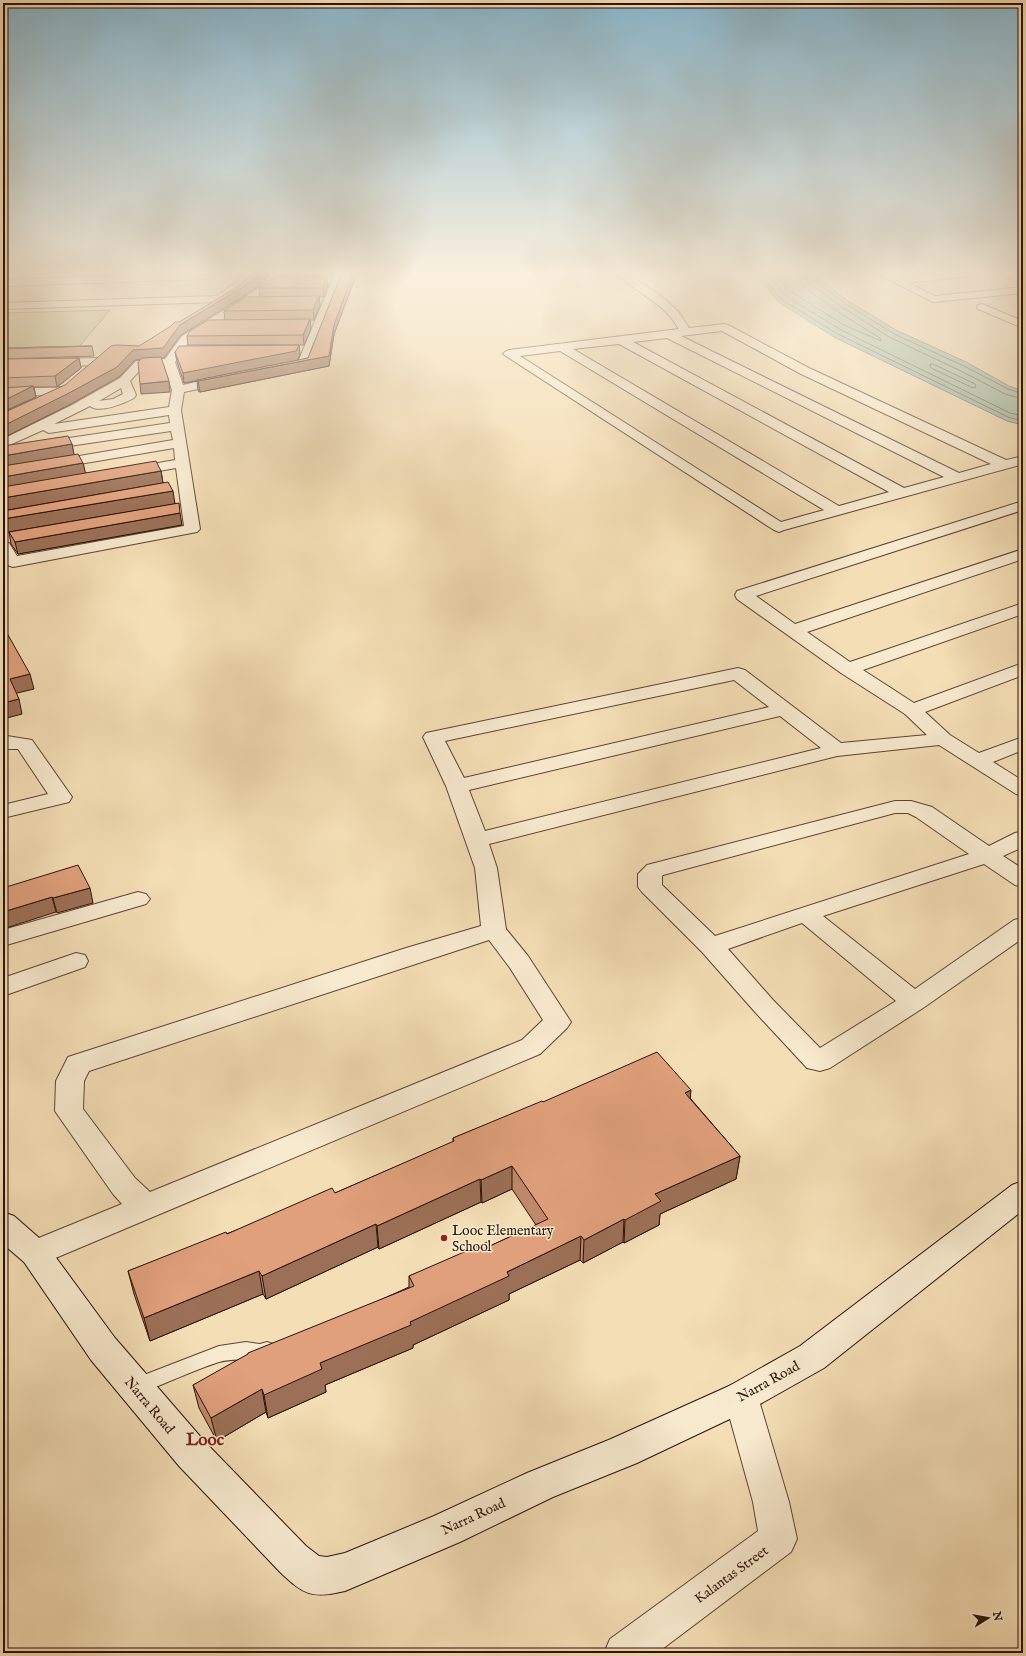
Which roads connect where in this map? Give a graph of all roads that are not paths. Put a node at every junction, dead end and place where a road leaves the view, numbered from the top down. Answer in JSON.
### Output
{"nodes":[{"id":1,"x":177,"y":350,"type":"edge"},
{"id":2,"x":309,"y":350,"type":"edge"},
{"id":3,"x":537,"y":350,"type":"edge"},
{"id":4,"x":567,"y":350,"type":"edge"},
{"id":5,"x":640,"y":350,"type":"edge"},
{"id":6,"x":702,"y":350,"type":"edge"},
{"id":7,"x":767,"y":350,"type":"edge"},
{"id":8,"x":192,"y":351,"type":"edge"},
{"id":9,"x":173,"y":356,"type":"junction"},
{"id":10,"x":3,"y":364,"type":"edge"},
{"id":11,"x":221,"y":366,"type":"edge"},
{"id":12,"x":263,"y":372,"type":"edge"},
{"id":13,"x":240,"y":376,"type":"edge"},
{"id":14,"x":219,"y":381,"type":"junction"},
{"id":15,"x":178,"y":390,"type":"junction"},
{"id":16,"x":62,"y":391,"type":"junction"},
{"id":17,"x":3,"y":393,"type":"edge"},
{"id":18,"x":36,"y":404,"type":"edge"},
{"id":19,"x":175,"y":410,"type":"junction"},
{"id":20,"x":177,"y":426,"type":"junction"},
{"id":21,"x":28,"y":432,"type":"junction"},
{"id":22,"x":179,"y":443,"type":"junction"},
{"id":23,"x":3,"y":444,"type":"edge"},
{"id":24,"x":3,"y":452,"type":"edge"},
{"id":25,"x":1023,"y":460,"type":"edge"},
{"id":26,"x":182,"y":463,"type":"junction"},
{"id":27,"x":1004,"y":465,"type":"junction"},
{"id":28,"x":3,"y":472,"type":"edge"},
{"id":29,"x":120,"y":474,"type":"edge"},
{"id":30,"x":958,"y":478,"type":"junction"},
{"id":31,"x":186,"y":485,"type":"junction"},
{"id":32,"x":170,"y":488,"type":"edge"},
{"id":33,"x":902,"y":493,"type":"junction"},
{"id":34,"x":1023,"y":505,"type":"edge"},
{"id":35,"x":837,"y":511,"type":"junction"},
{"id":36,"x":6,"y":541,"type":"edge"},
{"id":37,"x":1023,"y":554,"type":"edge"},
{"id":38,"x":1023,"y":608,"type":"edge"},
{"id":39,"x":794,"y":630,"type":"junction"},
{"id":40,"x":848,"y":669,"type":"junction"},
{"id":41,"x":1023,"y":669,"type":"edge"},
{"id":42,"x":785,"y":709,"type":"junction"},
{"id":43,"x":912,"y":710,"type":"junction"},
{"id":44,"x":943,"y":739,"type":"junction"},
{"id":45,"x":3,"y":743,"type":"edge"},
{"id":46,"x":1023,"y":743,"type":"edge"},
{"id":47,"x":837,"y":750,"type":"junction"},
{"id":48,"x":978,"y":760,"type":"junction"},
{"id":49,"x":457,"y":786,"type":"junction"},
{"id":50,"x":1023,"y":790,"type":"edge"},
{"id":51,"x":3,"y":812,"type":"edge"},
{"id":52,"x":1023,"y":838,"type":"edge"},
{"id":53,"x":477,"y":840,"type":"junction"},
{"id":54,"x":988,"y":855,"type":"junction"},
{"id":55,"x":1023,"y":880,"type":"edge"},
{"id":56,"x":138,"y":899,"type":"dead end"},
{"id":57,"x":805,"y":914,"type":"junction"},
{"id":58,"x":1023,"y":926,"type":"edge"},
{"id":59,"x":494,"y":930,"type":"junction"},
{"id":60,"x":3,"y":938,"type":"edge"},
{"id":61,"x":711,"y":946,"type":"junction"},
{"id":62,"x":76,"y":961,"type":"dead end"},
{"id":63,"x":3,"y":987,"type":"edge"},
{"id":64,"x":914,"y":1002,"type":"junction"},
{"id":65,"x":1023,"y":1193,"type":"edge"},
{"id":66,"x":145,"y":1208,"type":"junction"},
{"id":67,"x":3,"y":1225,"type":"edge"},
{"id":68,"x":35,"y":1253,"type":"junction"},
{"id":69,"x":282,"y":1345,"type":"edge"},
{"id":70,"x":135,"y":1387,"type":"junction"},
{"id":71,"x":741,"y":1396,"type":"junction"},
{"id":72,"x":624,"y":1653,"type":"edge"}],
"edges":[{"from":1,"to":9,"type":"street"},
{"from":2,"to":12,"type":"street"},
{"from":3,"to":35,"type":"street"},
{"from":4,"to":35,"type":"street"},
{"from":5,"to":33,"type":"street"},
{"from":6,"to":30,"type":"street"},
{"from":7,"to":27,"type":"street"},
{"from":8,"to":9,"type":"street"},
{"from":9,"to":15,"type":"street"},
{"from":9,"to":21,"type":"street"},
{"from":10,"to":16,"type":"street"},
{"from":11,"to":14,"type":"street"},
{"from":13,"to":14,"type":"street"},
{"from":14,"to":15,"type":"street"},
{"from":15,"to":19,"type":"street"},
{"from":16,"to":17,"type":"street"},
{"from":16,"to":18,"type":"street"},
{"from":19,"to":20,"type":"street"},
{"from":19,"to":21,"type":"street"},
{"from":20,"to":22,"type":"street"},
{"from":20,"to":24,"type":"street"},
{"from":21,"to":23,"type":"street"},
{"from":22,"to":26,"type":"street"},
{"from":22,"to":28,"type":"street"},
{"from":25,"to":27,"type":"street"},
{"from":26,"to":29,"type":"street"},
{"from":26,"to":31,"type":"street"},
{"from":27,"to":30,"type":"street"},
{"from":30,"to":33,"type":"street"},
{"from":31,"to":32,"type":"street"},
{"from":31,"to":36,"type":"street"},
{"from":33,"to":35,"type":"street"},
{"from":34,"to":39,"type":"street"},
{"from":37,"to":39,"type":"street"},
{"from":38,"to":40,"type":"street"},
{"from":39,"to":40,"type":"street"},
{"from":40,"to":43,"type":"street"},
{"from":41,"to":43,"type":"street"},
{"from":42,"to":47,"type":"street"},
{"from":42,"to":49,"type":"street"},
{"from":42,"to":49,"type":"street"},
{"from":43,"to":44,"type":"street"},
{"from":44,"to":47,"type":"street"},
{"from":44,"to":48,"type":"street"},
{"from":45,"to":51,"type":"street"},
{"from":46,"to":48,"type":"street"},
{"from":47,"to":53,"type":"street"},
{"from":48,"to":50,"type":"street"},
{"from":49,"to":53,"type":"street"},
{"from":52,"to":54,"type":"street"},
{"from":53,"to":59,"type":"street"},
{"from":54,"to":55,"type":"street"},
{"from":54,"to":57,"type":"street"},
{"from":54,"to":61,"type":"street"},
{"from":56,"to":60,"type":"street"},
{"from":57,"to":61,"type":"street"},
{"from":57,"to":64,"type":"street"},
{"from":58,"to":64,"type":"street"},
{"from":59,"to":66,"type":"street"},
{"from":59,"to":66,"type":"street"},
{"from":61,"to":64,"type":"street"},
{"from":62,"to":63,"type":"street"},
{"from":65,"to":71,"type":"street","name":"Narra Road"},
{"from":66,"to":68,"type":"street"},
{"from":67,"to":68,"type":"street","name":"Narra Road"},
{"from":68,"to":70,"type":"street","name":"Narra Road"},
{"from":69,"to":70,"type":"lane"},
{"from":70,"to":71,"type":"street","name":"Narra Road"},
{"from":71,"to":72,"type":"street","name":"Kalantas Street"}]}
